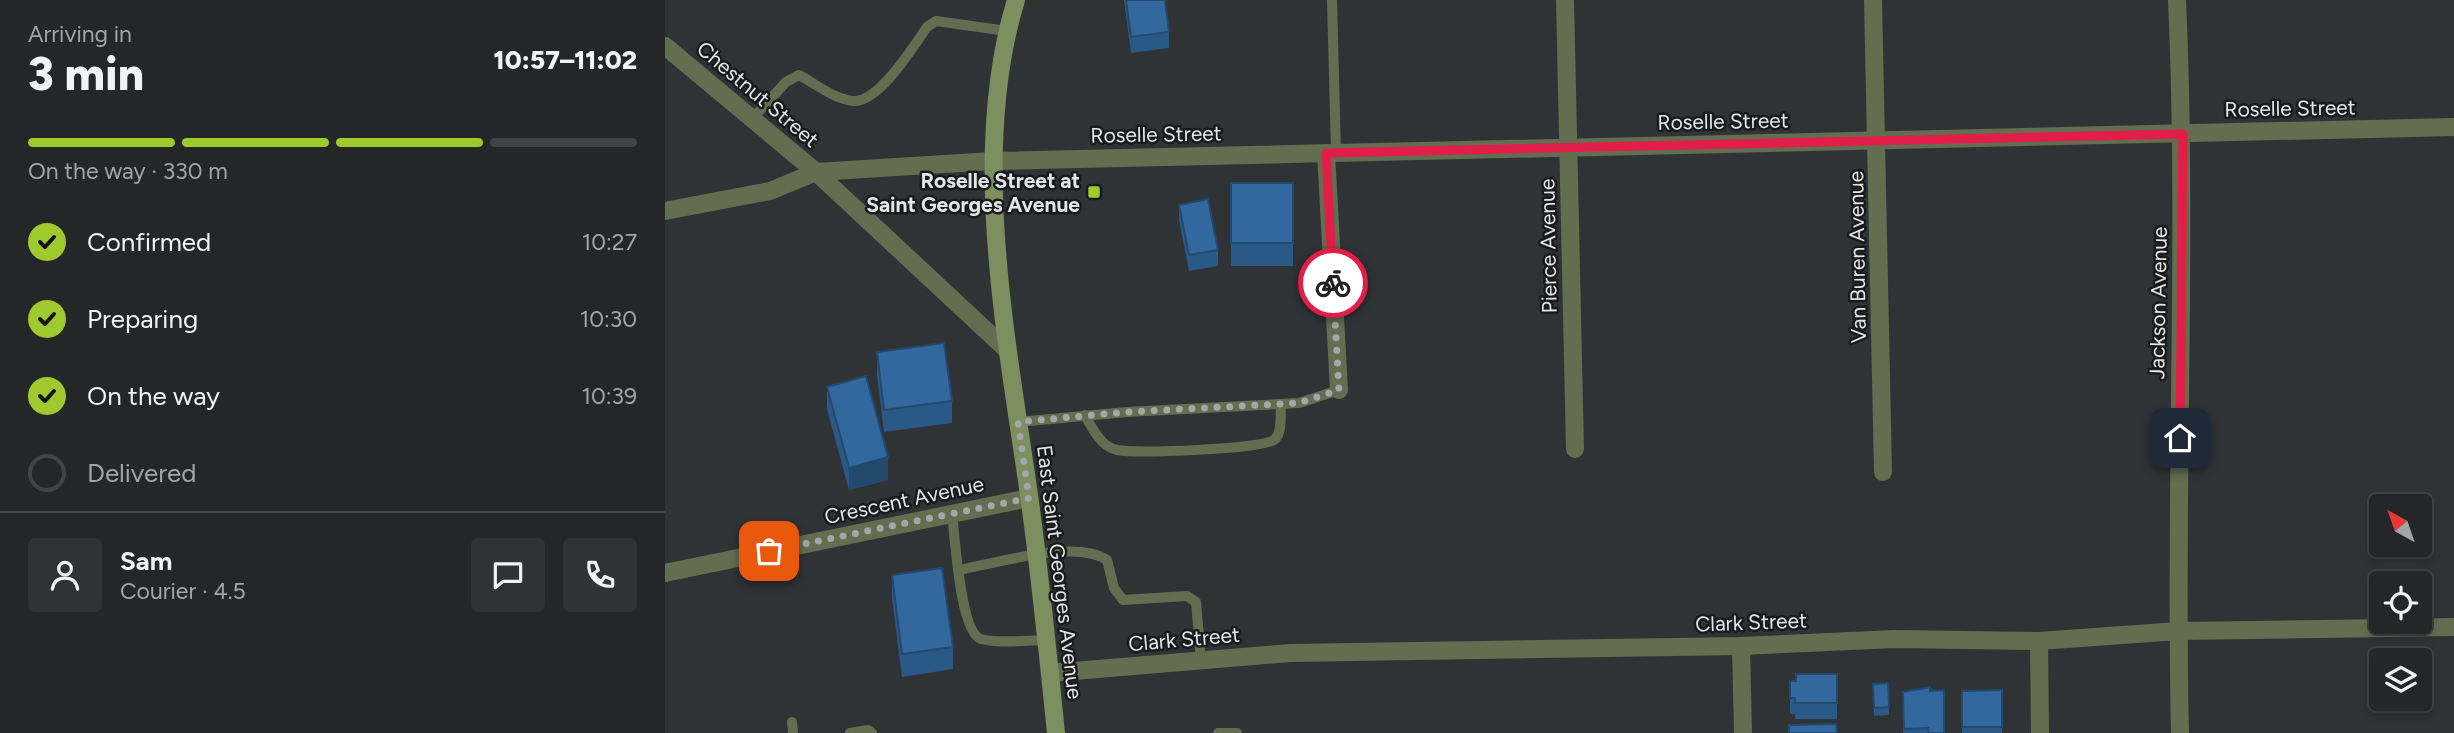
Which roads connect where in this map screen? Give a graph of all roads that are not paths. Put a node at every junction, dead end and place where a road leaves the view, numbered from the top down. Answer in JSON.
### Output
{"nodes":[{"id":1,"x":1016,"y":0,"type":"edge"},
{"id":2,"x":1332,"y":0,"type":"edge"},
{"id":3,"x":1565,"y":0,"type":"edge"},
{"id":4,"x":1873,"y":0,"type":"edge"},
{"id":5,"x":2177,"y":0,"type":"edge"},
{"id":6,"x":1007,"y":31,"type":"junction"},
{"id":7,"x":665,"y":46,"type":"edge"},
{"id":8,"x":752,"y":119,"type":"junction"},
{"id":9,"x":2454,"y":127,"type":"edge"},
{"id":10,"x":2183,"y":134,"type":"junction"},
{"id":11,"x":1878,"y":140,"type":"junction"},
{"id":12,"x":1570,"y":148,"type":"junction"},
{"id":13,"x":1331,"y":153,"type":"junction"},
{"id":14,"x":992,"y":161,"type":"junction"},
{"id":15,"x":816,"y":172,"type":"junction"},
{"id":16,"x":665,"y":211,"type":"edge"},
{"id":17,"x":1007,"y":350,"type":"junction"},
{"id":18,"x":1339,"y":390,"type":"joint"},
{"id":19,"x":1281,"y":404,"type":"junction"},
{"id":20,"x":1085,"y":415,"type":"junction"},
{"id":21,"x":1018,"y":422,"type":"junction"},
{"id":22,"x":1574,"y":449,"type":"dead end"},
{"id":23,"x":1883,"y":472,"type":"dead end"},
{"id":24,"x":1029,"y":498,"type":"junction"},
{"id":25,"x":952,"y":514,"type":"junction"},
{"id":26,"x":1036,"y":555,"type":"junction"},
{"id":27,"x":959,"y":570,"type":"junction"},
{"id":28,"x":665,"y":573,"type":"edge"},
{"id":29,"x":2454,"y":627,"type":"edge"},
{"id":30,"x":2178,"y":631,"type":"junction"},
{"id":31,"x":1047,"y":640,"type":"junction"},
{"id":32,"x":2039,"y":640,"type":"junction"},
{"id":33,"x":1741,"y":646,"type":"junction"},
{"id":34,"x":1202,"y":660,"type":"junction"},
{"id":35,"x":1050,"y":673,"type":"junction"},
{"id":36,"x":850,"y":733,"type":"edge"},
{"id":37,"x":872,"y":733,"type":"edge"},
{"id":38,"x":1056,"y":733,"type":"edge"},
{"id":39,"x":1218,"y":733,"type":"edge"},
{"id":40,"x":1237,"y":733,"type":"edge"},
{"id":41,"x":1743,"y":733,"type":"edge"},
{"id":42,"x":2039,"y":733,"type":"edge"},
{"id":43,"x":2181,"y":733,"type":"edge"}],
"edges":[{"from":1,"to":6,"type":"main road","name":"East Saint Georges Avenue"},
{"from":2,"to":13,"type":"lane"},
{"from":3,"to":12,"type":"street","name":"Pierce Avenue"},
{"from":4,"to":11,"type":"street","name":"Van Buren Avenue"},
{"from":5,"to":10,"type":"street","name":"Jackson Avenue"},
{"from":6,"to":8,"type":"lane"},
{"from":6,"to":14,"type":"main road","name":"East Saint Georges Avenue"},
{"from":7,"to":8,"type":"street","name":"Chestnut Street"},
{"from":8,"to":15,"type":"street","name":"Chestnut Street"},
{"from":9,"to":10,"type":"street","name":"Roselle Street"},
{"from":10,"to":11,"type":"street","name":"Roselle Street"},
{"from":10,"to":30,"type":"street","name":"Jackson Avenue"},
{"from":11,"to":12,"type":"street","name":"Roselle Street"},
{"from":11,"to":23,"type":"street","name":"Van Buren Avenue"},
{"from":12,"to":13,"type":"street","name":"Roselle Street"},
{"from":12,"to":22,"type":"street","name":"Pierce Avenue"},
{"from":13,"to":14,"type":"street","name":"Roselle Street"},
{"from":13,"to":18,"type":"street"},
{"from":14,"to":15,"type":"street","name":"Chestnut Street"},
{"from":14,"to":17,"type":"main road","name":"East Saint Georges Avenue"},
{"from":15,"to":16,"type":"street"},
{"from":15,"to":17,"type":"street"},
{"from":17,"to":21,"type":"main road","name":"East Saint Georges Avenue"},
{"from":18,"to":19,"type":"lane"},
{"from":19,"to":20,"type":"lane"},
{"from":19,"to":20,"type":"lane"},
{"from":20,"to":21,"type":"lane"},
{"from":21,"to":24,"type":"main road","name":"East Saint Georges Avenue"},
{"from":24,"to":25,"type":"street","name":"Crescent Avenue"},
{"from":24,"to":26,"type":"main road","name":"East Saint Georges Avenue"},
{"from":25,"to":27,"type":"lane"},
{"from":25,"to":28,"type":"street","name":"Crescent Avenue"},
{"from":26,"to":27,"type":"lane"},
{"from":26,"to":31,"type":"main road","name":"East Saint Georges Avenue"},
{"from":26,"to":34,"type":"lane"},
{"from":27,"to":31,"type":"lane"},
{"from":29,"to":30,"type":"street","name":"Clark Street"},
{"from":30,"to":32,"type":"street","name":"Clark Street"},
{"from":30,"to":43,"type":"street","name":"Jackson Avenue"},
{"from":31,"to":35,"type":"main road","name":"East Saint Georges Avenue"},
{"from":32,"to":33,"type":"street","name":"Clark Street"},
{"from":32,"to":42,"type":"street"},
{"from":33,"to":34,"type":"street","name":"Clark Street"},
{"from":33,"to":41,"type":"street"},
{"from":34,"to":35,"type":"street","name":"Clark Street"},
{"from":35,"to":38,"type":"main road","name":"East Saint Georges Avenue"},
{"from":36,"to":37,"type":"lane"},
{"from":39,"to":40,"type":"lane"}]}
